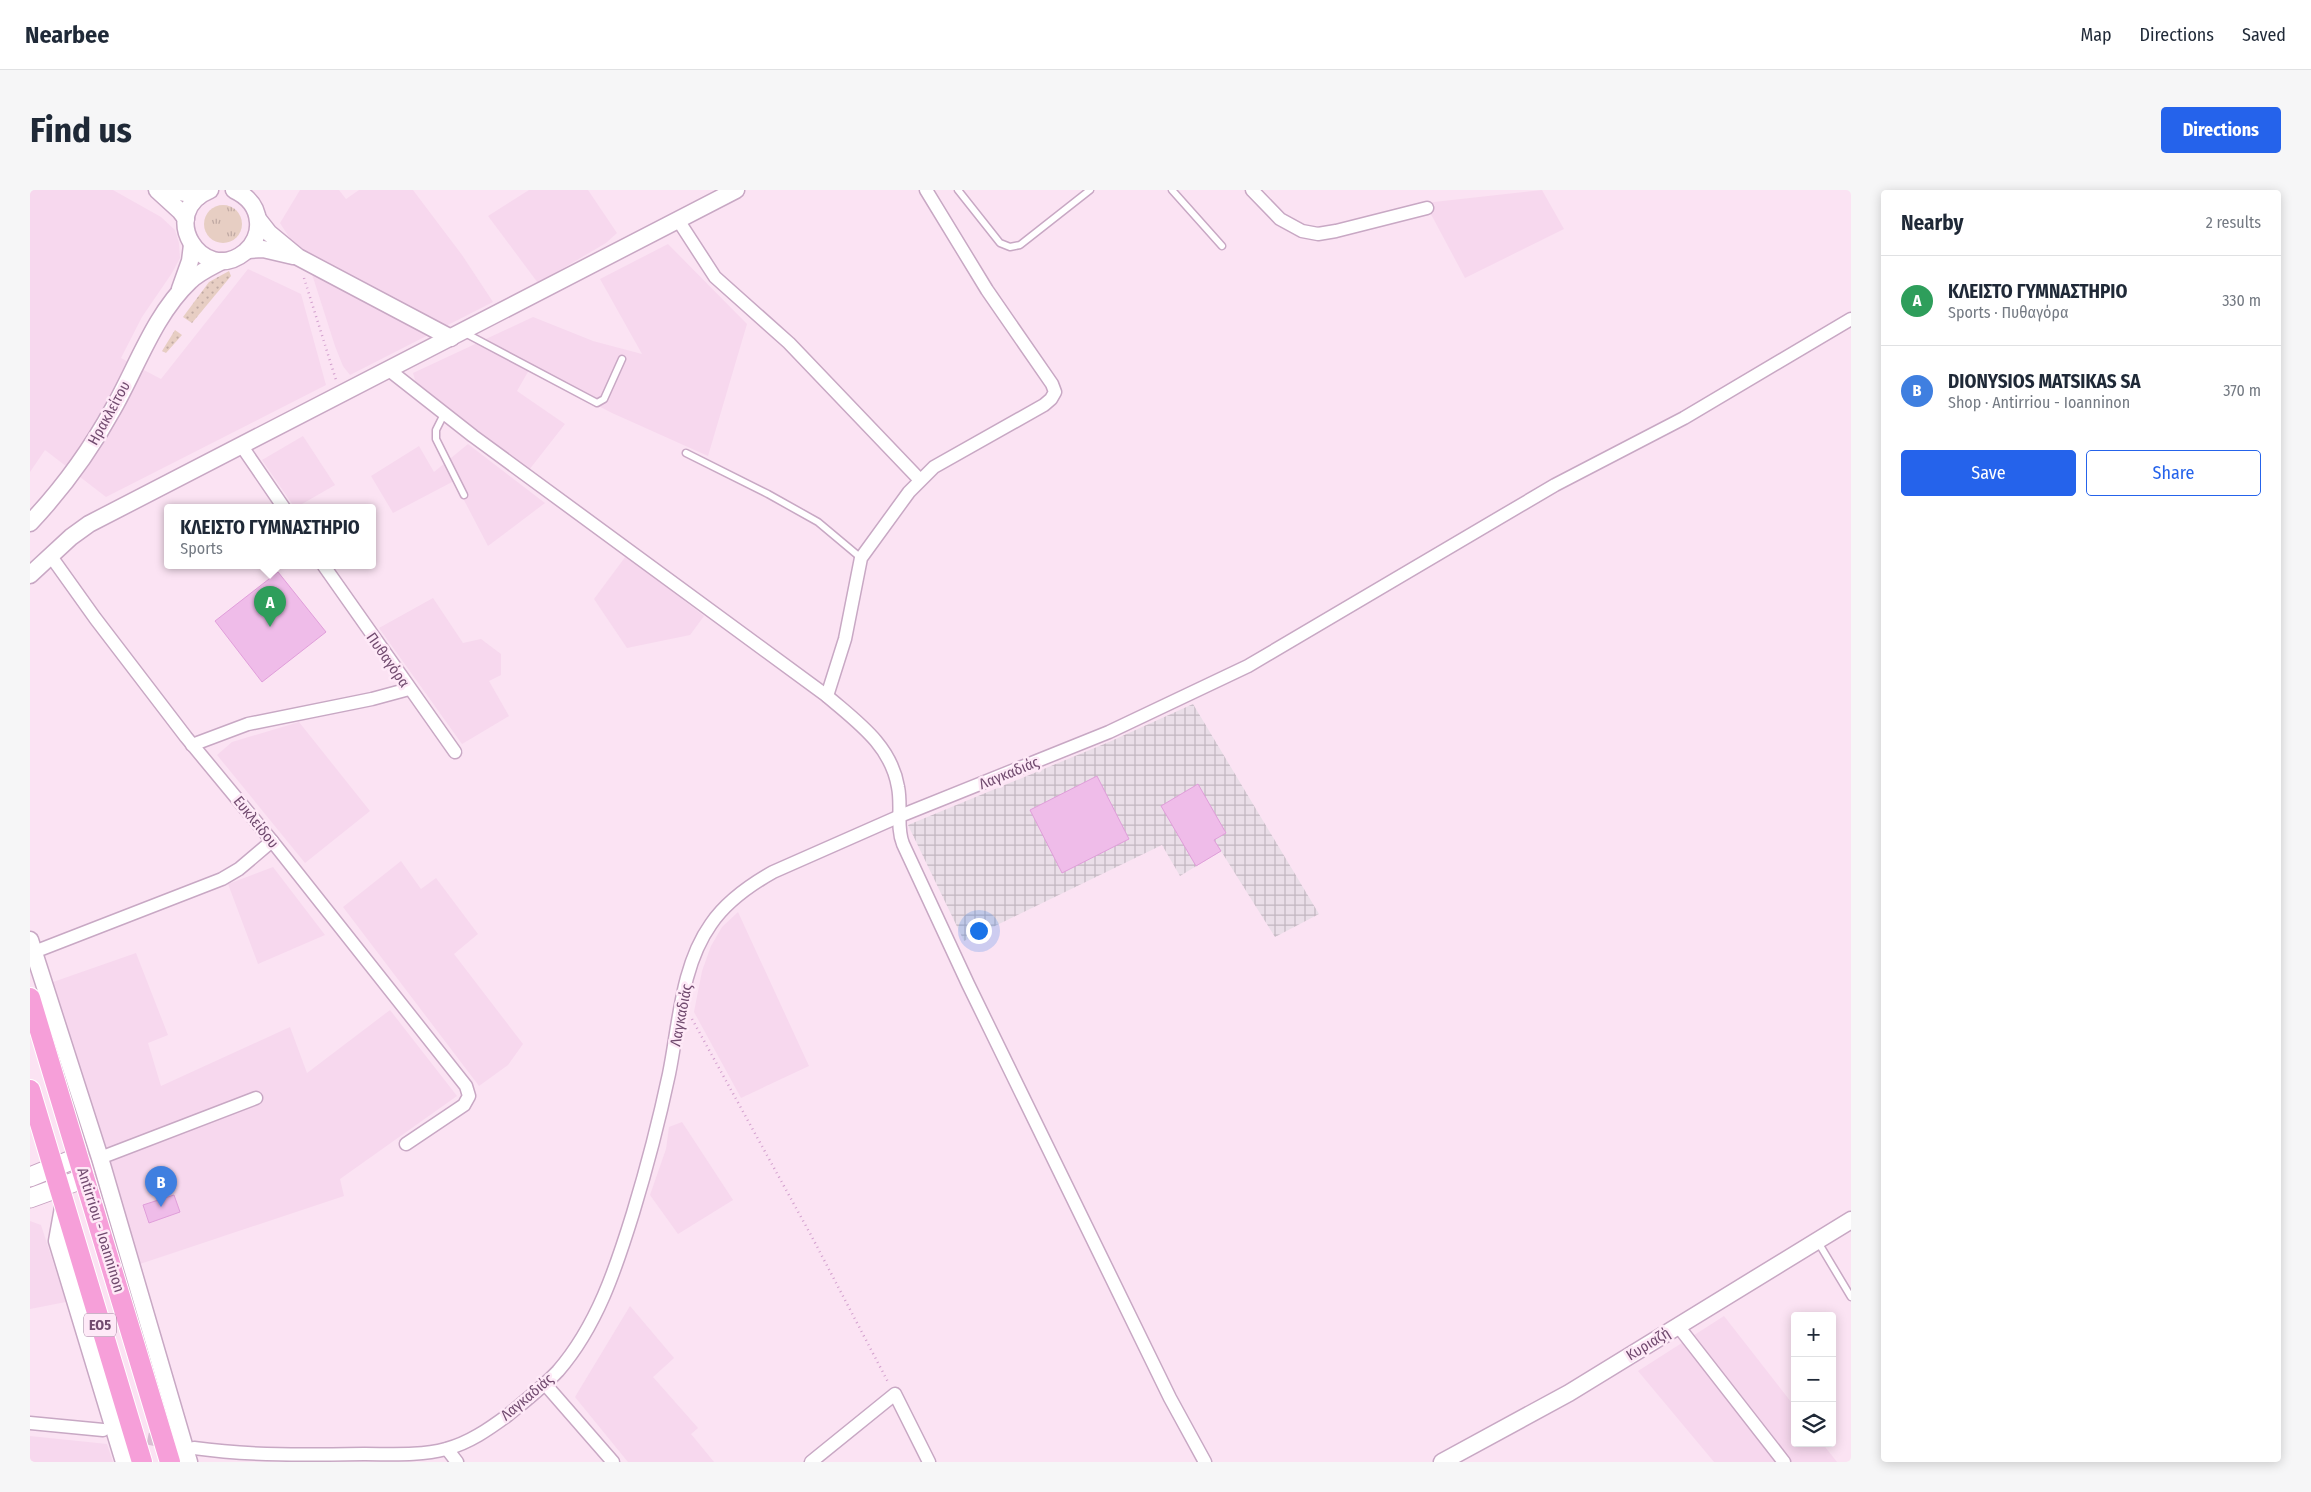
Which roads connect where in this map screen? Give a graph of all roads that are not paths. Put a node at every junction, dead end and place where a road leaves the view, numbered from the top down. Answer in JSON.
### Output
{"nodes":[{"id":1,"x":157,"y":190,"type":"edge"},
{"id":2,"x":170,"y":190,"type":"edge"},
{"id":3,"x":234,"y":190,"type":"edge"},
{"id":4,"x":256,"y":190,"type":"edge"},
{"id":5,"x":736,"y":190,"type":"edge"},
{"id":6,"x":926,"y":190,"type":"edge"},
{"id":7,"x":1090,"y":190,"type":"edge"},
{"id":8,"x":1172,"y":190,"type":"edge"},
{"id":9,"x":1252,"y":190,"type":"edge"},
{"id":10,"x":961,"y":191,"type":"edge"},
{"id":11,"x":205,"y":193,"type":"edge"},
{"id":12,"x":1427,"y":208,"type":"dead end"},
{"id":13,"x":257,"y":214,"type":"junction"},
{"id":14,"x":186,"y":219,"type":"junction"},
{"id":15,"x":678,"y":220,"type":"junction"},
{"id":16,"x":192,"y":245,"type":"junction"},
{"id":17,"x":1222,"y":246,"type":"dead end"},
{"id":18,"x":248,"y":250,"type":"junction"},
{"id":19,"x":298,"y":257,"type":"junction"},
{"id":20,"x":222,"y":261,"type":"junction"},
{"id":21,"x":177,"y":296,"type":"junction"},
{"id":22,"x":1851,"y":319,"type":"edge"},
{"id":23,"x":456,"y":335,"type":"junction"},
{"id":24,"x":622,"y":359,"type":"dead end"},
{"id":25,"x":389,"y":370,"type":"junction"},
{"id":26,"x":444,"y":414,"type":"junction"},
{"id":27,"x":241,"y":445,"type":"junction"},
{"id":28,"x":686,"y":453,"type":"dead end"},
{"id":29,"x":920,"y":480,"type":"junction"},
{"id":30,"x":464,"y":495,"type":"dead end"},
{"id":31,"x":281,"y":504,"type":"edge"},
{"id":32,"x":30,"y":523,"type":"edge"},
{"id":33,"x":50,"y":555,"type":"junction"},
{"id":34,"x":861,"y":558,"type":"junction"},
{"id":35,"x":326,"y":569,"type":"edge"},
{"id":36,"x":30,"y":575,"type":"edge"},
{"id":37,"x":409,"y":689,"type":"junction"},
{"id":38,"x":827,"y":696,"type":"junction"},
{"id":39,"x":192,"y":745,"type":"junction"},
{"id":40,"x":455,"y":752,"type":"dead end"},
{"id":41,"x":900,"y":816,"type":"junction"},
{"id":42,"x":272,"y":842,"type":"junction"},
{"id":43,"x":32,"y":946,"type":"edge"},
{"id":44,"x":30,"y":998,"type":"edge"},
{"id":45,"x":30,"y":1090,"type":"edge"},
{"id":46,"x":256,"y":1098,"type":"dead end"},
{"id":47,"x":35,"y":1119,"type":"edge"},
{"id":48,"x":406,"y":1144,"type":"dead end"},
{"id":49,"x":79,"y":1157,"type":"junction"},
{"id":50,"x":100,"y":1158,"type":"junction"},
{"id":51,"x":53,"y":1167,"type":"junction"},
{"id":52,"x":30,"y":1177,"type":"edge"},
{"id":53,"x":85,"y":1178,"type":"junction"},
{"id":54,"x":62,"y":1195,"type":"junction"},
{"id":55,"x":30,"y":1198,"type":"edge"},
{"id":56,"x":1851,"y":1220,"type":"edge"},
{"id":57,"x":1817,"y":1241,"type":"junction"},
{"id":58,"x":1851,"y":1297,"type":"edge"},
{"id":59,"x":1678,"y":1326,"type":"junction"},
{"id":60,"x":544,"y":1384,"type":"junction"},
{"id":61,"x":30,"y":1423,"type":"edge"},
{"id":62,"x":103,"y":1430,"type":"dead end"},
{"id":63,"x":447,"y":1449,"type":"junction"},
{"id":64,"x":421,"y":1454,"type":"junction"},
{"id":65,"x":192,"y":1455,"type":"edge"},
{"id":66,"x":124,"y":1462,"type":"edge"},
{"id":67,"x":142,"y":1462,"type":"edge"},
{"id":68,"x":170,"y":1462,"type":"edge"},
{"id":69,"x":408,"y":1462,"type":"edge"},
{"id":70,"x":457,"y":1462,"type":"edge"},
{"id":71,"x":613,"y":1462,"type":"edge"},
{"id":72,"x":812,"y":1462,"type":"edge"},
{"id":73,"x":929,"y":1462,"type":"edge"},
{"id":74,"x":1205,"y":1462,"type":"edge"},
{"id":75,"x":1442,"y":1462,"type":"edge"},
{"id":76,"x":1784,"y":1462,"type":"edge"}],
"edges":[{"from":1,"to":14,"type":"street"},
{"from":2,"to":11,"type":"street"},
{"from":3,"to":13,"type":"street"},
{"from":4,"to":13,"type":"street"},
{"from":5,"to":15,"type":"street"},
{"from":6,"to":29,"type":"street"},
{"from":7,"to":10,"type":"lane"},
{"from":8,"to":17,"type":"lane"},
{"from":9,"to":12,"type":"street"},
{"from":11,"to":14,"type":"street"},
{"from":13,"to":18,"type":"street"},
{"from":13,"to":19,"type":"street"},
{"from":14,"to":16,"type":"street"},
{"from":15,"to":23,"type":"street"},
{"from":15,"to":29,"type":"street"},
{"from":16,"to":20,"type":"street"},
{"from":16,"to":21,"type":"street"},
{"from":18,"to":19,"type":"street"},
{"from":18,"to":20,"type":"street"},
{"from":19,"to":23,"type":"street"},
{"from":20,"to":21,"type":"street"},
{"from":21,"to":32,"type":"street","name":"Ηρακλείτου"},
{"from":22,"to":41,"type":"street","name":"Λαγκαδιάς"},
{"from":23,"to":24,"type":"lane"},
{"from":23,"to":25,"type":"street"},
{"from":25,"to":26,"type":"street"},
{"from":25,"to":27,"type":"street"},
{"from":26,"to":30,"type":"lane"},
{"from":26,"to":38,"type":"street"},
{"from":27,"to":31,"type":"street"},
{"from":27,"to":33,"type":"street"},
{"from":28,"to":34,"type":"lane"},
{"from":29,"to":34,"type":"street"},
{"from":33,"to":36,"type":"street"},
{"from":33,"to":39,"type":"street","name":"Ευκλείδου"},
{"from":34,"to":38,"type":"street"},
{"from":35,"to":37,"type":"street","name":"Πυθαγόρα"},
{"from":37,"to":39,"type":"street"},
{"from":37,"to":40,"type":"street","name":"Πυθαγόρα"},
{"from":38,"to":41,"type":"street"},
{"from":39,"to":42,"type":"street","name":"Ευκλείδου"},
{"from":41,"to":60,"type":"street","name":"Λαγκαδιάς"},
{"from":41,"to":74,"type":"street"},
{"from":42,"to":43,"type":"street"},
{"from":42,"to":48,"type":"street","name":"Ευκλείδου"},
{"from":43,"to":50,"type":"street"},
{"from":44,"to":49,"type":"main road","name":"Antirriou - Ioanninon","number":"ΕΟ5"},
{"from":45,"to":47,"type":"main road","name":"Antirriou - Ioanninon","number":"ΕΟ5"},
{"from":46,"to":50,"type":"street"},
{"from":47,"to":51,"type":"main road","name":"Antirriou - Ioanninon","number":"ΕΟ5"},
{"from":49,"to":51,"type":"main road"},
{"from":49,"to":53,"type":"main road","name":"Antirriou - Ioanninon","number":"ΕΟ5"},
{"from":50,"to":65,"type":"street"},
{"from":51,"to":52,"type":"main road"},
{"from":51,"to":54,"type":"main road","name":"Antirriou - Ioanninon","number":"ΕΟ5"},
{"from":53,"to":54,"type":"main road"},
{"from":53,"to":68,"type":"main road","name":"Antirriou - Ioanninon","number":"ΕΟ5"},
{"from":54,"to":55,"type":"main road"},
{"from":54,"to":66,"type":"street"},
{"from":54,"to":67,"type":"main road","name":"Antirriou - Ioanninon","number":"ΕΟ5"},
{"from":56,"to":57,"type":"street","name":"Κυριαζή"},
{"from":57,"to":58,"type":"lane"},
{"from":57,"to":59,"type":"street","name":"Κυριαζή"},
{"from":59,"to":75,"type":"street","name":"Κυριαζή"},
{"from":59,"to":76,"type":"street"},
{"from":60,"to":63,"type":"street","name":"Λαγκαδιάς"},
{"from":60,"to":71,"type":"street"},
{"from":61,"to":62,"type":"street"},
{"from":63,"to":64,"type":"street","name":"Λαγκαδιάς"},
{"from":63,"to":70,"type":"street"},
{"from":64,"to":65,"type":"street","name":"Λαγκαδιάς"},
{"from":64,"to":69,"type":"street","name":"Λαγκαδιάς"},
{"from":72,"to":73,"type":"street"}]}
